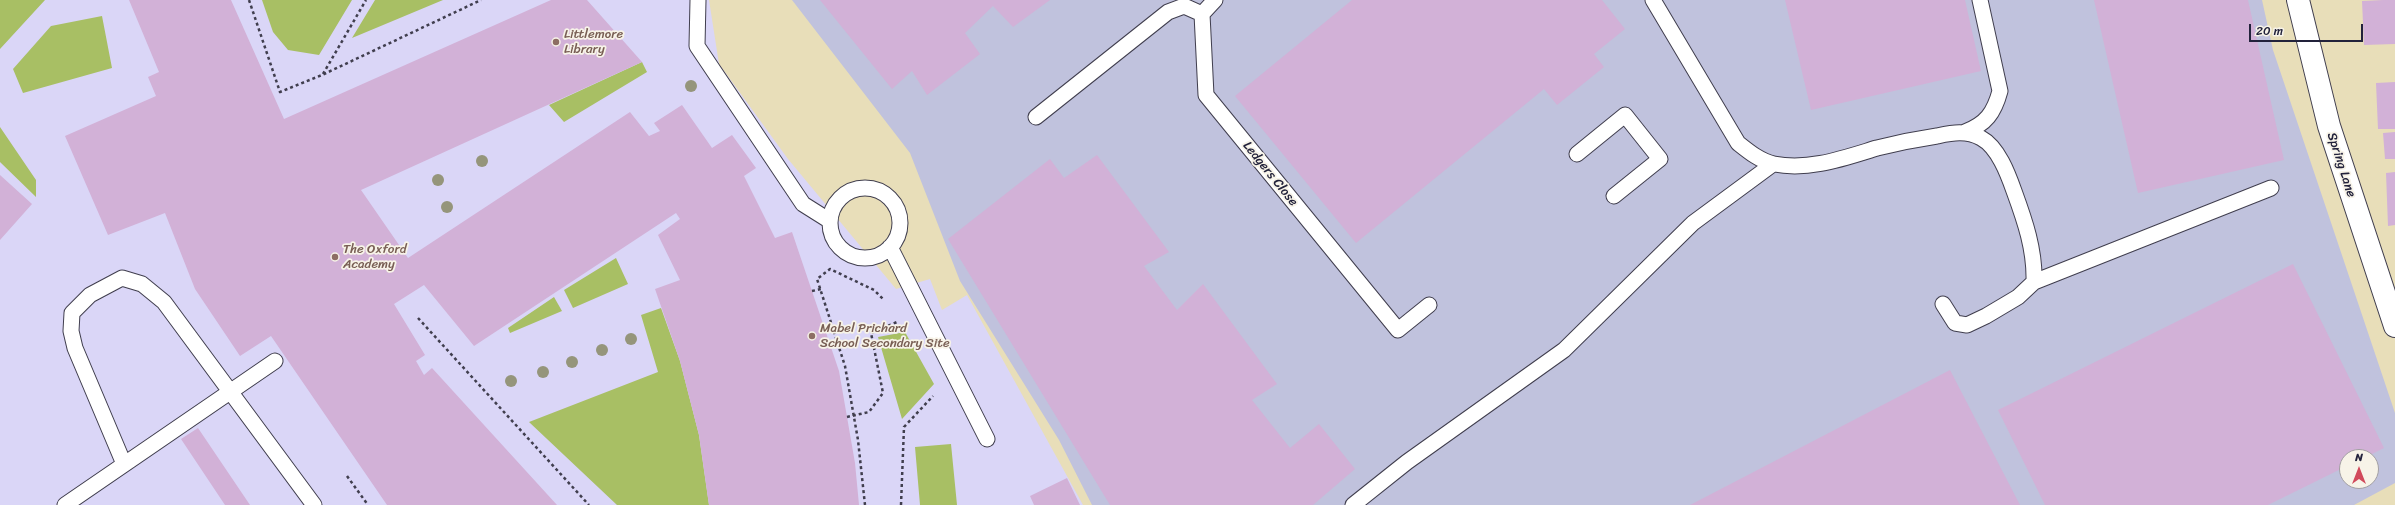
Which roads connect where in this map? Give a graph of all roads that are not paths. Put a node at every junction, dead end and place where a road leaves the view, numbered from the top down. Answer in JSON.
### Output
{"nodes":[{"id":1,"x":698,"y":0,"type":"edge"},
{"id":2,"x":1215,"y":0,"type":"edge"},
{"id":3,"x":1653,"y":0,"type":"edge"},
{"id":4,"x":1980,"y":0,"type":"edge"},
{"id":5,"x":2298,"y":0,"type":"edge"},
{"id":6,"x":1202,"y":14,"type":"junction"},
{"id":7,"x":1036,"y":117,"type":"dead end"},
{"id":8,"x":1965,"y":132,"type":"junction"},
{"id":9,"x":1577,"y":154,"type":"dead end"},
{"id":10,"x":1773,"y":164,"type":"junction"},
{"id":11,"x":2271,"y":188,"type":"dead end"},
{"id":12,"x":1614,"y":196,"type":"dead end"},
{"id":13,"x":830,"y":221,"type":"junction"},
{"id":14,"x":890,"y":247,"type":"junction"},
{"id":15,"x":2034,"y":282,"type":"junction"},
{"id":16,"x":1943,"y":304,"type":"dead end"},
{"id":17,"x":1429,"y":305,"type":"dead end"},
{"id":18,"x":2395,"y":326,"type":"edge"},
{"id":19,"x":275,"y":361,"type":"dead end"},
{"id":20,"x":230,"y":391,"type":"junction"},
{"id":21,"x":987,"y":440,"type":"dead end"},
{"id":22,"x":124,"y":464,"type":"junction"},
{"id":23,"x":65,"y":505,"type":"edge"},
{"id":24,"x":314,"y":505,"type":"edge"},
{"id":25,"x":1353,"y":505,"type":"edge"}],
"edges":[{"from":1,"to":13,"type":"lane"},
{"from":2,"to":6,"type":"lane"},
{"from":3,"to":10,"type":"lane"},
{"from":4,"to":8,"type":"lane"},
{"from":5,"to":18,"type":"street","name":"Spring Lane"},
{"from":6,"to":7,"type":"lane"},
{"from":6,"to":17,"type":"lane","name":"Ledgers Close"},
{"from":8,"to":10,"type":"lane"},
{"from":8,"to":15,"type":"lane"},
{"from":9,"to":12,"type":"lane"},
{"from":10,"to":25,"type":"lane"},
{"from":11,"to":15,"type":"lane"},
{"from":13,"to":14,"type":"lane"},
{"from":13,"to":14,"type":"lane"},
{"from":14,"to":21,"type":"lane"},
{"from":15,"to":16,"type":"lane"},
{"from":19,"to":20,"type":"lane"},
{"from":20,"to":22,"type":"lane"},
{"from":20,"to":22,"type":"lane"},
{"from":20,"to":24,"type":"lane"},
{"from":22,"to":23,"type":"lane"}]}
